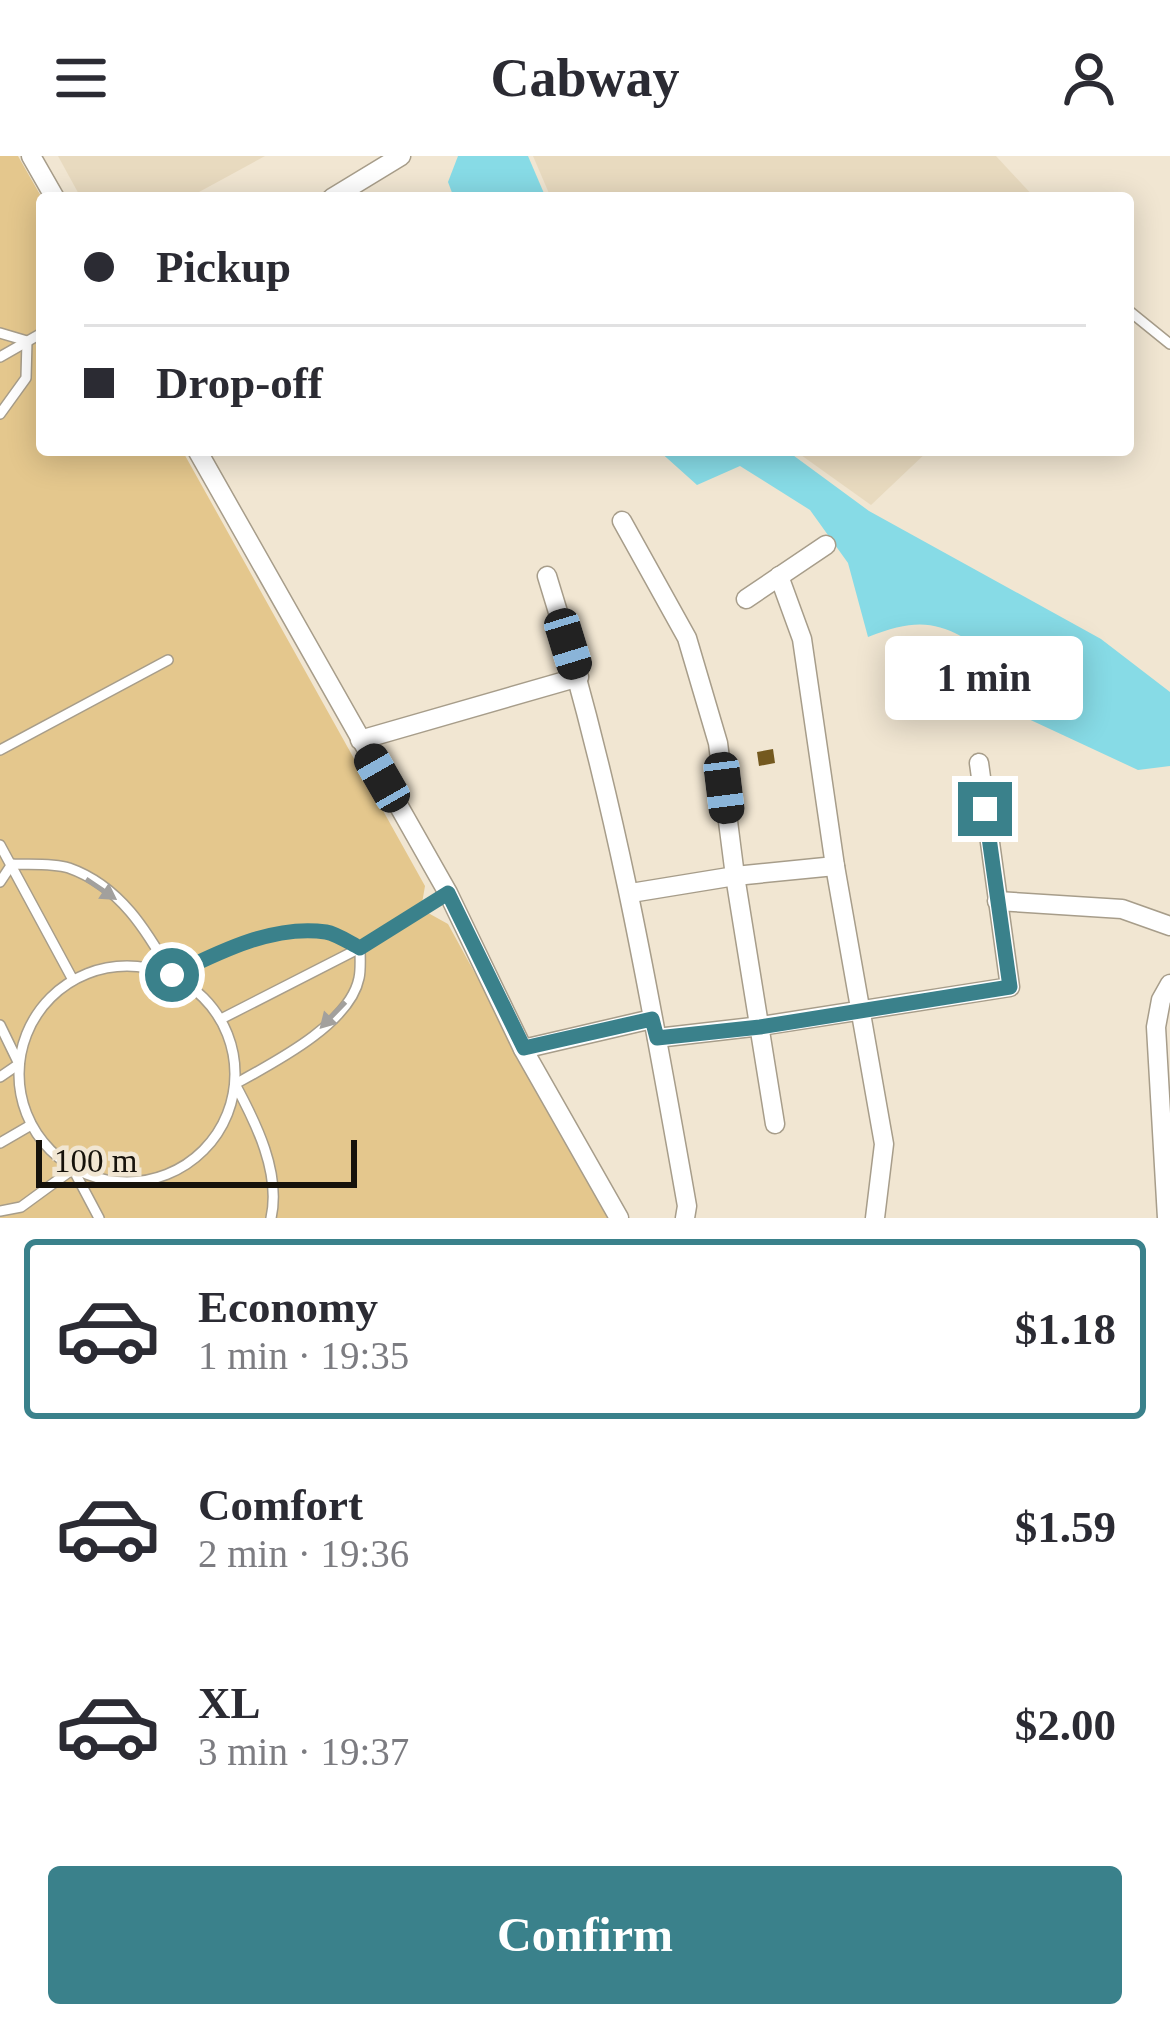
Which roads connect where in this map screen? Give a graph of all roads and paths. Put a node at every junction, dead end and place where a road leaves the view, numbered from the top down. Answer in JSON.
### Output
{"nodes":[{"id":1,"x":31,"y":156,"type":"edge"},
{"id":2,"x":401,"y":156,"type":"edge"},
{"id":3,"x":52,"y":192,"type":"edge"},
{"id":4,"x":342,"y":192,"type":"edge"},
{"id":5,"x":1134,"y":315,"type":"edge"},
{"id":6,"x":0,"y":333,"type":"edge"},
{"id":7,"x":36,"y":336,"type":"edge"},
{"id":8,"x":27,"y":341,"type":"junction"},
{"id":9,"x":1170,"y":344,"type":"edge"},
{"id":10,"x":0,"y":357,"type":"edge"},
{"id":11,"x":0,"y":414,"type":"edge"},
{"id":12,"x":200,"y":456,"type":"edge"},
{"id":13,"x":622,"y":521,"type":"dead end"},
{"id":14,"x":826,"y":545,"type":"dead end"},
{"id":15,"x":547,"y":576,"type":"dead end"},
{"id":16,"x":779,"y":576,"type":"junction"},
{"id":17,"x":746,"y":598,"type":"dead end"},
{"id":18,"x":168,"y":660,"type":"dead end"},
{"id":19,"x":579,"y":677,"type":"junction"},
{"id":20,"x":360,"y":740,"type":"junction"},
{"id":21,"x":0,"y":750,"type":"edge"},
{"id":22,"x":979,"y":763,"type":"dead end"},
{"id":23,"x":0,"y":844,"type":"edge"},
{"id":24,"x":12,"y":864,"type":"junction"},
{"id":25,"x":835,"y":866,"type":"junction"},
{"id":26,"x":735,"y":876,"type":"junction"},
{"id":27,"x":0,"y":882,"type":"edge"},
{"id":28,"x":448,"y":893,"type":"junction"},
{"id":29,"x":631,"y":893,"type":"junction"},
{"id":30,"x":997,"y":902,"type":"junction"},
{"id":31,"x":1170,"y":926,"type":"edge"},
{"id":32,"x":360,"y":948,"type":"junction"},
{"id":33,"x":172,"y":975,"type":"junction"},
{"id":34,"x":73,"y":980,"type":"junction"},
{"id":35,"x":1170,"y":984,"type":"edge"},
{"id":36,"x":862,"y":1010,"type":"junction"},
{"id":37,"x":221,"y":1019,"type":"junction"},
{"id":38,"x":0,"y":1025,"type":"edge"},
{"id":39,"x":760,"y":1027,"type":"junction"},
{"id":40,"x":655,"y":1029,"type":"junction"},
{"id":41,"x":524,"y":1048,"type":"junction"},
{"id":42,"x":19,"y":1064,"type":"junction"},
{"id":43,"x":0,"y":1077,"type":"edge"},
{"id":44,"x":236,"y":1084,"type":"junction"},
{"id":45,"x":775,"y":1124,"type":"dead end"},
{"id":46,"x":31,"y":1125,"type":"junction"},
{"id":47,"x":0,"y":1142,"type":"edge"},
{"id":48,"x":73,"y":1169,"type":"junction"},
{"id":49,"x":0,"y":1210,"type":"edge"},
{"id":50,"x":99,"y":1218,"type":"edge"},
{"id":51,"x":271,"y":1218,"type":"edge"},
{"id":52,"x":619,"y":1218,"type":"edge"},
{"id":53,"x":686,"y":1218,"type":"edge"},
{"id":54,"x":874,"y":1218,"type":"edge"},
{"id":55,"x":1167,"y":1218,"type":"edge"}],
"edges":[{"from":1,"to":3,"type":"street"},
{"from":2,"to":4,"type":"street"},
{"from":5,"to":9,"type":"lane"},
{"from":6,"to":8,"type":"lane"},
{"from":7,"to":8,"type":"lane"},
{"from":8,"to":10,"type":"lane"},
{"from":8,"to":11,"type":"lane"},
{"from":12,"to":20,"type":"street"},
{"from":13,"to":26,"type":"street"},
{"from":14,"to":16,"type":"street"},
{"from":15,"to":19,"type":"street"},
{"from":16,"to":17,"type":"street"},
{"from":16,"to":25,"type":"street"},
{"from":18,"to":21,"type":"lane"},
{"from":19,"to":20,"type":"street"},
{"from":19,"to":29,"type":"street"},
{"from":20,"to":28,"type":"street"},
{"from":22,"to":30,"type":"street"},
{"from":23,"to":24,"type":"lane"},
{"from":24,"to":27,"type":"lane"},
{"from":24,"to":33,"type":"lane","one_way":true},
{"from":24,"to":34,"type":"lane"},
{"from":25,"to":26,"type":"street"},
{"from":25,"to":36,"type":"street"},
{"from":26,"to":29,"type":"street"},
{"from":26,"to":39,"type":"street"},
{"from":28,"to":32,"type":"lane"},
{"from":28,"to":41,"type":"street"},
{"from":29,"to":40,"type":"street"},
{"from":30,"to":31,"type":"street"},
{"from":30,"to":36,"type":"street"},
{"from":32,"to":33,"type":"lane"},
{"from":32,"to":37,"type":"lane"},
{"from":32,"to":44,"type":"lane","one_way":true},
{"from":33,"to":34,"type":"lane"},
{"from":33,"to":37,"type":"lane"},
{"from":34,"to":42,"type":"lane"},
{"from":35,"to":55,"type":"street"},
{"from":36,"to":39,"type":"street"},
{"from":36,"to":54,"type":"street"},
{"from":37,"to":44,"type":"lane"},
{"from":38,"to":42,"type":"lane"},
{"from":39,"to":40,"type":"street"},
{"from":39,"to":45,"type":"street"},
{"from":40,"to":41,"type":"street"},
{"from":40,"to":53,"type":"street"},
{"from":41,"to":52,"type":"street"},
{"from":42,"to":43,"type":"lane"},
{"from":42,"to":46,"type":"lane"},
{"from":44,"to":48,"type":"lane"},
{"from":44,"to":51,"type":"lane"},
{"from":46,"to":47,"type":"lane"},
{"from":46,"to":48,"type":"lane"},
{"from":48,"to":49,"type":"lane"},
{"from":48,"to":50,"type":"lane"}]}
